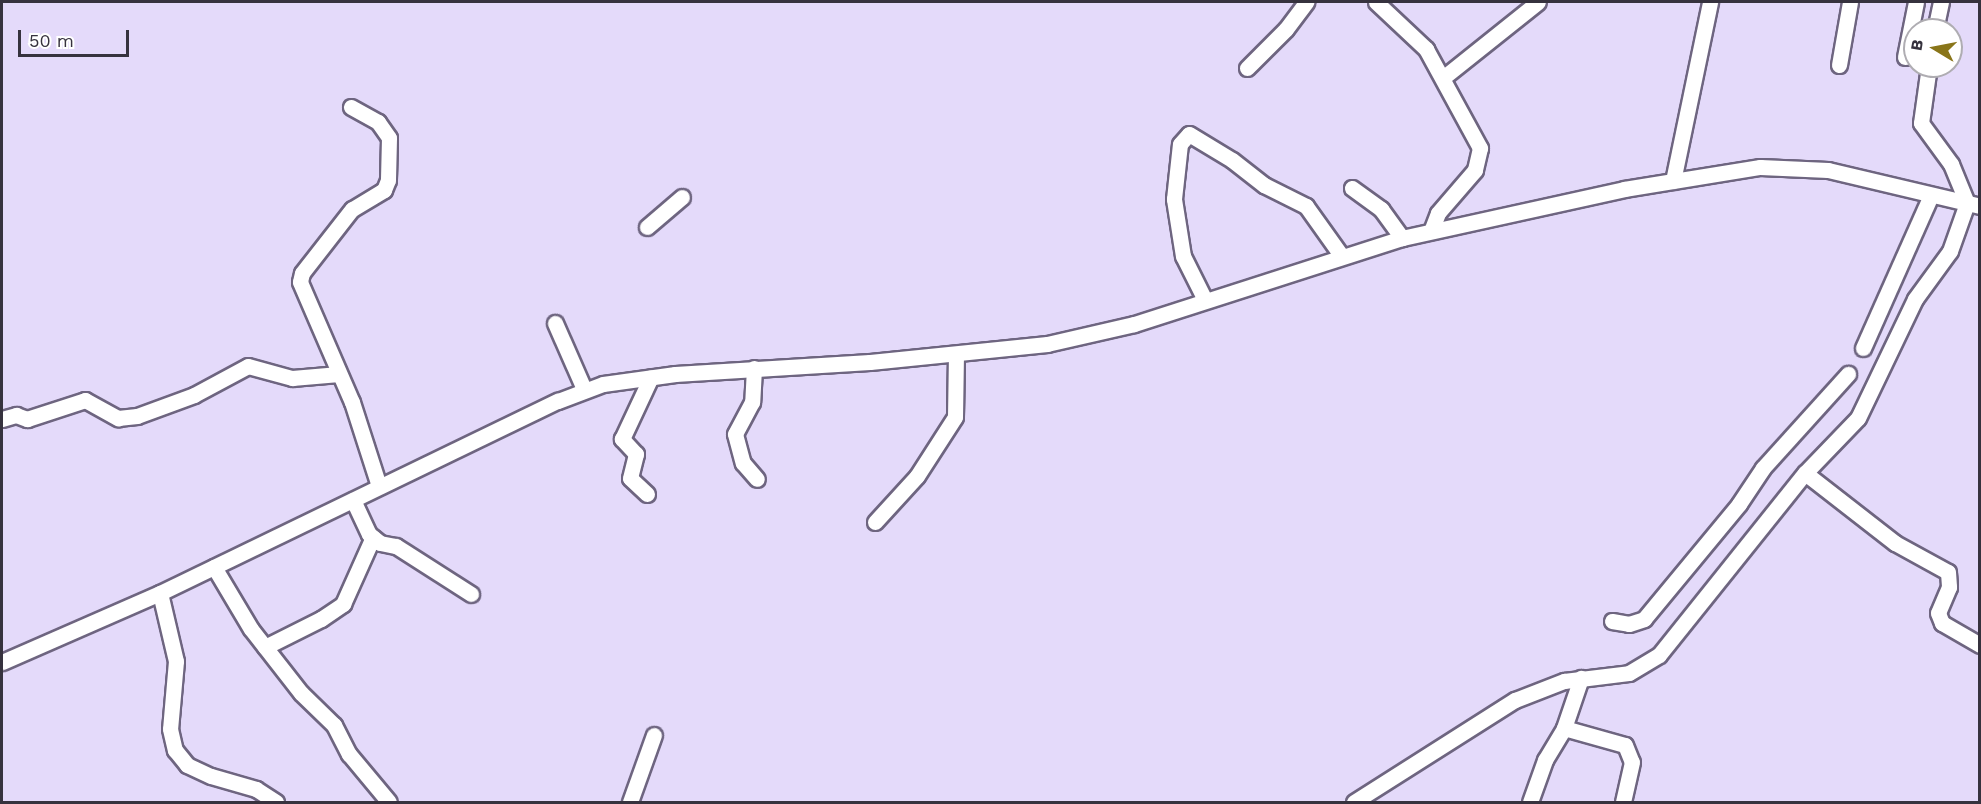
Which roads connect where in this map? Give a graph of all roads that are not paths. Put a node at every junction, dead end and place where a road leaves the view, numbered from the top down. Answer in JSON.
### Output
{"nodes":[{"id":1,"x":1306,"y":2,"type":"edge"},
{"id":2,"x":1376,"y":2,"type":"edge"},
{"id":3,"x":1538,"y":2,"type":"edge"},
{"id":4,"x":1710,"y":2,"type":"edge"},
{"id":5,"x":1850,"y":2,"type":"edge"},
{"id":6,"x":1916,"y":2,"type":"edge"},
{"id":7,"x":1941,"y":2,"type":"edge"},
{"id":8,"x":1913,"y":18,"type":"edge"},
{"id":9,"x":1938,"y":18,"type":"edge"},
{"id":10,"x":1839,"y":65,"type":"dead end"},
{"id":11,"x":1247,"y":68,"type":"dead end"},
{"id":12,"x":1444,"y":77,"type":"junction"},
{"id":13,"x":1927,"y":78,"type":"edge"},
{"id":14,"x":351,"y":107,"type":"dead end"},
{"id":15,"x":1673,"y":181,"type":"junction"},
{"id":16,"x":1352,"y":188,"type":"dead end"},
{"id":17,"x":1935,"y":196,"type":"junction"},
{"id":18,"x":682,"y":197,"type":"dead end"},
{"id":19,"x":1968,"y":204,"type":"edge"},
{"id":20,"x":647,"y":227,"type":"dead end"},
{"id":21,"x":1431,"y":231,"type":"junction"},
{"id":22,"x":1401,"y":238,"type":"junction"},
{"id":23,"x":1341,"y":255,"type":"junction"},
{"id":24,"x":1205,"y":300,"type":"junction"},
{"id":25,"x":555,"y":323,"type":"dead end"},
{"id":26,"x":1863,"y":348,"type":"dead end"},
{"id":27,"x":956,"y":355,"type":"junction"},
{"id":28,"x":754,"y":369,"type":"junction"},
{"id":29,"x":1848,"y":374,"type":"dead end"},
{"id":30,"x":339,"y":375,"type":"junction"},
{"id":31,"x":651,"y":377,"type":"junction"},
{"id":32,"x":584,"y":389,"type":"junction"},
{"id":33,"x":2,"y":419,"type":"edge"},
{"id":34,"x":1805,"y":473,"type":"junction"},
{"id":35,"x":757,"y":478,"type":"dead end"},
{"id":36,"x":379,"y":486,"type":"junction"},
{"id":37,"x":647,"y":494,"type":"dead end"},
{"id":38,"x":353,"y":500,"type":"junction"},
{"id":39,"x":875,"y":522,"type":"dead end"},
{"id":40,"x":373,"y":537,"type":"junction"},
{"id":41,"x":214,"y":567,"type":"junction"},
{"id":42,"x":160,"y":593,"type":"junction"},
{"id":43,"x":471,"y":594,"type":"dead end"},
{"id":44,"x":1612,"y":621,"type":"dead end"},
{"id":45,"x":1980,"y":645,"type":"edge"},
{"id":46,"x":265,"y":647,"type":"junction"},
{"id":47,"x":2,"y":662,"type":"edge"},
{"id":48,"x":1581,"y":678,"type":"junction"},
{"id":49,"x":1564,"y":728,"type":"junction"},
{"id":50,"x":654,"y":735,"type":"dead end"},
{"id":51,"x":276,"y":802,"type":"edge"},
{"id":52,"x":389,"y":802,"type":"edge"},
{"id":53,"x":630,"y":802,"type":"edge"},
{"id":54,"x":1354,"y":802,"type":"edge"},
{"id":55,"x":1530,"y":802,"type":"edge"},
{"id":56,"x":1623,"y":802,"type":"edge"}],
"edges":[{"from":1,"to":11,"type":"street"},
{"from":2,"to":12,"type":"street"},
{"from":3,"to":12,"type":"street"},
{"from":4,"to":15,"type":"street"},
{"from":5,"to":10,"type":"street"},
{"from":6,"to":8,"type":"street"},
{"from":7,"to":9,"type":"street"},
{"from":12,"to":21,"type":"street"},
{"from":13,"to":19,"type":"street"},
{"from":14,"to":30,"type":"street"},
{"from":15,"to":17,"type":"street"},
{"from":15,"to":21,"type":"street"},
{"from":16,"to":22,"type":"street"},
{"from":17,"to":19,"type":"street"},
{"from":17,"to":26,"type":"street"},
{"from":18,"to":20,"type":"street"},
{"from":19,"to":34,"type":"street"},
{"from":21,"to":22,"type":"street"},
{"from":22,"to":23,"type":"street"},
{"from":23,"to":24,"type":"street"},
{"from":23,"to":24,"type":"street"},
{"from":24,"to":27,"type":"street"},
{"from":25,"to":32,"type":"street"},
{"from":27,"to":28,"type":"street"},
{"from":27,"to":39,"type":"street"},
{"from":28,"to":31,"type":"street"},
{"from":28,"to":35,"type":"street"},
{"from":29,"to":44,"type":"street"},
{"from":30,"to":33,"type":"street"},
{"from":30,"to":36,"type":"street"},
{"from":31,"to":32,"type":"street"},
{"from":31,"to":37,"type":"street"},
{"from":32,"to":36,"type":"street"},
{"from":34,"to":45,"type":"street"},
{"from":34,"to":48,"type":"street"},
{"from":36,"to":38,"type":"street"},
{"from":38,"to":40,"type":"street"},
{"from":38,"to":41,"type":"street"},
{"from":40,"to":43,"type":"street"},
{"from":40,"to":46,"type":"street"},
{"from":41,"to":42,"type":"street"},
{"from":41,"to":46,"type":"street"},
{"from":42,"to":47,"type":"street"},
{"from":42,"to":51,"type":"street"},
{"from":46,"to":52,"type":"street"},
{"from":48,"to":49,"type":"street"},
{"from":48,"to":54,"type":"street"},
{"from":49,"to":55,"type":"street"},
{"from":49,"to":56,"type":"street"},
{"from":50,"to":53,"type":"street"}]}
